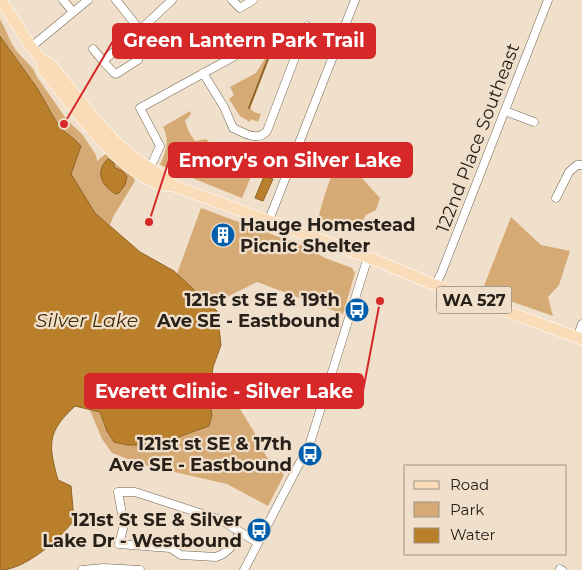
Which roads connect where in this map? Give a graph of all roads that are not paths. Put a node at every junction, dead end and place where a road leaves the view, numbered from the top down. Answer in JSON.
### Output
{"nodes":[{"id":1,"x":0,"y":0,"type":"edge"},
{"id":2,"x":63,"y":0,"type":"edge"},
{"id":3,"x":88,"y":0,"type":"edge"},
{"id":4,"x":116,"y":0,"type":"edge"},
{"id":5,"x":172,"y":0,"type":"edge"},
{"id":6,"x":232,"y":0,"type":"edge"},
{"id":7,"x":252,"y":0,"type":"edge"},
{"id":8,"x":354,"y":0,"type":"edge"},
{"id":9,"x":548,"y":0,"type":"edge"},
{"id":10,"x":73,"y":12,"type":"junction"},
{"id":11,"x":306,"y":26,"type":"dead end"},
{"id":12,"x":140,"y":30,"type":"junction"},
{"id":13,"x":128,"y":41,"type":"junction"},
{"id":14,"x":255,"y":46,"type":"dead end"},
{"id":15,"x":31,"y":47,"type":"junction"},
{"id":16,"x":92,"y":49,"type":"dead end"},
{"id":17,"x":41,"y":59,"type":"junction"},
{"id":18,"x":103,"y":61,"type":"junction"},
{"id":19,"x":203,"y":73,"type":"junction"},
{"id":20,"x":505,"y":111,"type":"junction"},
{"id":21,"x":534,"y":122,"type":"dead end"},
{"id":22,"x":582,"y":165,"type":"edge"},
{"id":23,"x":150,"y":168,"type":"junction"},
{"id":24,"x":174,"y":186,"type":"junction"},
{"id":25,"x":556,"y":198,"type":"dead end"},
{"id":26,"x":269,"y":220,"type":"junction"},
{"id":27,"x":368,"y":257,"type":"junction"},
{"id":28,"x":435,"y":285,"type":"junction"},
{"id":29,"x":582,"y":324,"type":"edge"},
{"id":30,"x":579,"y":338,"type":"edge"},
{"id":31,"x":240,"y":532,"type":"junction"},
{"id":32,"x":258,"y":543,"type":"junction"},
{"id":33,"x":82,"y":570,"type":"edge"},
{"id":34,"x":140,"y":570,"type":"edge"},
{"id":35,"x":244,"y":570,"type":"edge"}],
"edges":[{"from":1,"to":15,"type":"main road","number":"WA 527"},
{"from":2,"to":10,"type":"street"},
{"from":3,"to":10,"type":"street"},
{"from":4,"to":12,"type":"street"},
{"from":5,"to":12,"type":"street"},
{"from":6,"to":7,"type":"street"},
{"from":8,"to":26,"type":"street"},
{"from":9,"to":20,"type":"street","name":"122nd Place Southeast"},
{"from":10,"to":15,"type":"street"},
{"from":11,"to":19,"type":"street"},
{"from":12,"to":13,"type":"street"},
{"from":13,"to":18,"type":"street"},
{"from":13,"to":18,"type":"street"},
{"from":14,"to":19,"type":"street"},
{"from":15,"to":17,"type":"main road","number":"WA 527"},
{"from":16,"to":18,"type":"street"},
{"from":17,"to":23,"type":"main road","number":"WA 527"},
{"from":17,"to":24,"type":"main road","number":"WA 527"},
{"from":19,"to":23,"type":"street"},
{"from":20,"to":21,"type":"street"},
{"from":20,"to":28,"type":"street","name":"122nd Place Southeast"},
{"from":22,"to":25,"type":"street"},
{"from":23,"to":24,"type":"main road","number":"WA 527"},
{"from":24,"to":26,"type":"main road","number":"WA 527"},
{"from":26,"to":27,"type":"main road","number":"WA 527"},
{"from":27,"to":28,"type":"main road","number":"WA 527"},
{"from":27,"to":32,"type":"street"},
{"from":28,"to":30,"type":"main road","number":"WA 527"},
{"from":29,"to":30,"type":"street"},
{"from":31,"to":31,"type":"street"},
{"from":31,"to":32,"type":"street"},
{"from":32,"to":35,"type":"street"},
{"from":33,"to":34,"type":"street"}]}
